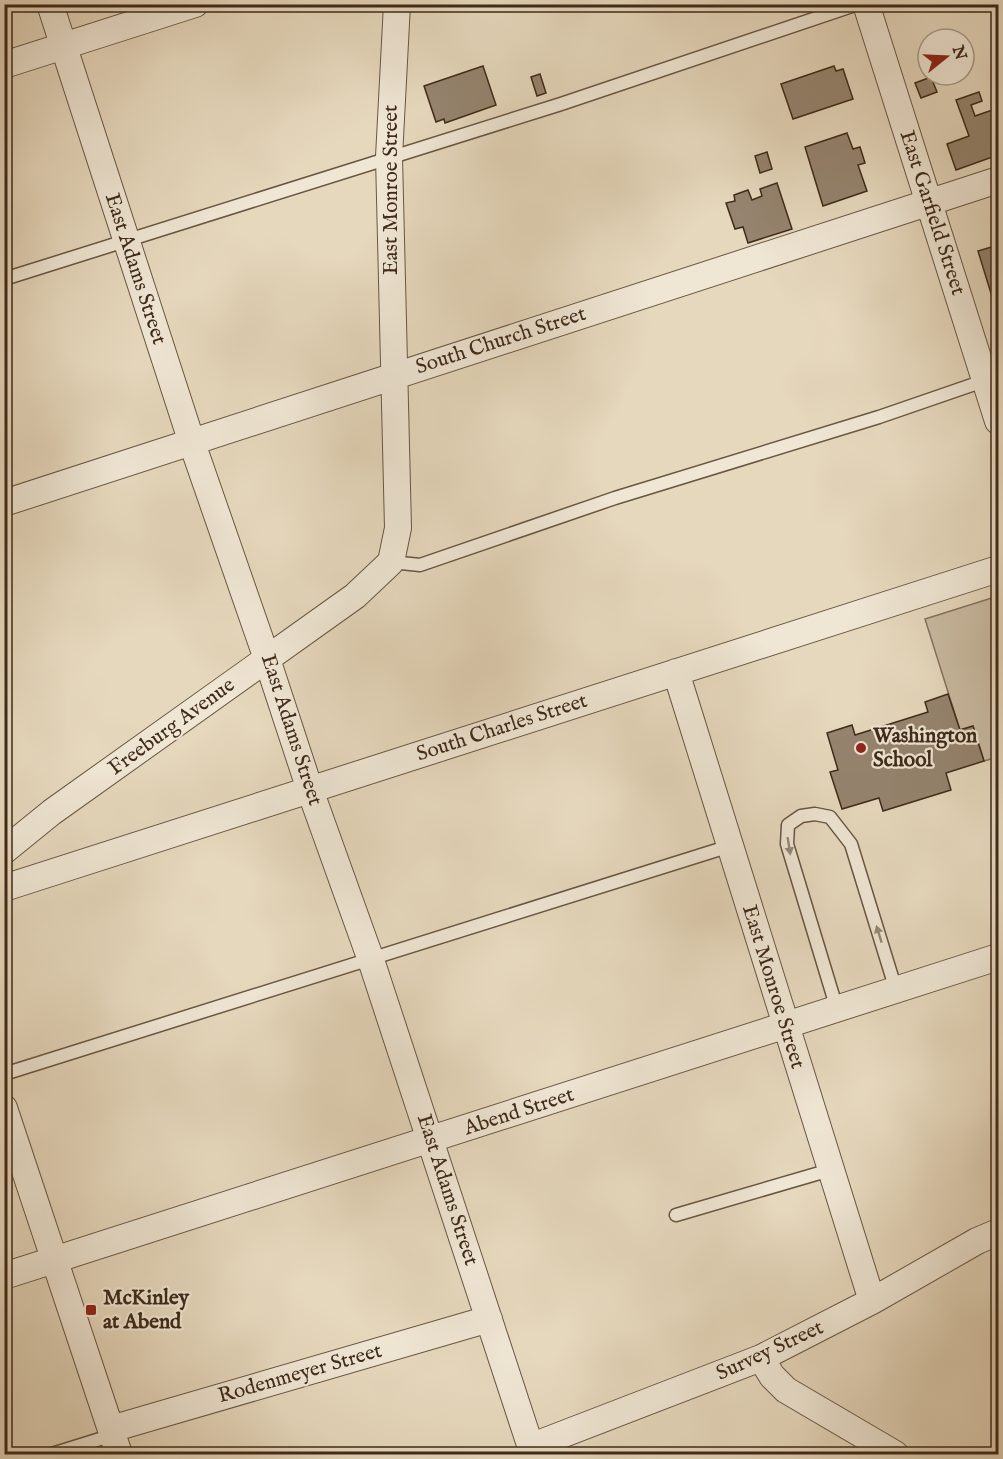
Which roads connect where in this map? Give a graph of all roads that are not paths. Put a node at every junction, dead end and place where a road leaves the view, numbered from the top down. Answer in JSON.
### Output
{"nodes":[{"id":1,"x":50,"y":4,"type":"edge"},
{"id":2,"x":195,"y":4,"type":"edge"},
{"id":3,"x":396,"y":4,"type":"edge"},
{"id":4,"x":858,"y":4,"type":"edge"},
{"id":5,"x":866,"y":4,"type":"edge"},
{"id":6,"x":64,"y":47,"type":"junction"},
{"id":7,"x":4,"y":65,"type":"edge"},
{"id":8,"x":389,"y":157,"type":"junction"},
{"id":9,"x":999,"y":180,"type":"edge"},
{"id":10,"x":929,"y":202,"type":"junction"},
{"id":11,"x":126,"y":241,"type":"junction"},
{"id":12,"x":4,"y":279,"type":"edge"},
{"id":13,"x":393,"y":376,"type":"junction"},
{"id":14,"x":992,"y":378,"type":"edge"},
{"id":15,"x":999,"y":421,"type":"edge"},
{"id":16,"x":192,"y":443,"type":"junction"},
{"id":17,"x":4,"y":503,"type":"edge"},
{"id":18,"x":391,"y":562,"type":"junction"},
{"id":19,"x":999,"y":569,"type":"edge"},
{"id":20,"x":267,"y":659,"type":"junction"},
{"id":21,"x":676,"y":672,"type":"junction"},
{"id":22,"x":310,"y":790,"type":"junction"},
{"id":23,"x":730,"y":846,"type":"junction"},
{"id":24,"x":4,"y":851,"type":"edge"},
{"id":25,"x":4,"y":888,"type":"edge"},
{"id":26,"x":999,"y":957,"type":"edge"},
{"id":27,"x":371,"y":960,"type":"junction"},
{"id":28,"x":896,"y":990,"type":"junction"},
{"id":29,"x":837,"y":1009,"type":"junction"},
{"id":30,"x":786,"y":1025,"type":"junction"},
{"id":31,"x":4,"y":1074,"type":"edge"},
{"id":32,"x":4,"y":1108,"type":"edge"},
{"id":33,"x":431,"y":1140,"type":"junction"},
{"id":34,"x":830,"y":1170,"type":"junction"},
{"id":35,"x":676,"y":1215,"type":"dead end"},
{"id":36,"x":999,"y":1232,"type":"edge"},
{"id":37,"x":55,"y":1260,"type":"junction"},
{"id":38,"x":4,"y":1276,"type":"edge"},
{"id":39,"x":872,"y":1301,"type":"junction"},
{"id":40,"x":489,"y":1319,"type":"junction"},
{"id":41,"x":761,"y":1358,"type":"junction"},
{"id":42,"x":114,"y":1439,"type":"edge"},
{"id":43,"x":532,"y":1451,"type":"edge"},
{"id":44,"x":52,"y":1455,"type":"edge"},
{"id":45,"x":895,"y":1455,"type":"edge"}],
"edges":[{"from":1,"to":6,"type":"street","name":"East Adams Street"},
{"from":2,"to":6,"type":"street"},
{"from":3,"to":8,"type":"street","name":"East Monroe Street"},
{"from":4,"to":8,"type":"lane"},
{"from":5,"to":10,"type":"street","name":"East Garfield Street"},
{"from":6,"to":7,"type":"street"},
{"from":6,"to":11,"type":"street","name":"East Adams Street"},
{"from":8,"to":11,"type":"lane"},
{"from":8,"to":13,"type":"street","name":"East Monroe Street"},
{"from":9,"to":10,"type":"street","name":"South Church Street"},
{"from":10,"to":13,"type":"street","name":"South Church Street"},
{"from":10,"to":14,"type":"street","name":"East Garfield Street"},
{"from":11,"to":12,"type":"lane"},
{"from":11,"to":16,"type":"street","name":"East Adams Street"},
{"from":13,"to":16,"type":"street","name":"South Church Street"},
{"from":13,"to":18,"type":"street"},
{"from":14,"to":15,"type":"street","name":"East Garfield Street"},
{"from":14,"to":18,"type":"lane"},
{"from":16,"to":17,"type":"street","name":"South Church Street"},
{"from":16,"to":20,"type":"street","name":"East Adams Street"},
{"from":18,"to":20,"type":"street","name":"Freeburg Avenue"},
{"from":19,"to":21,"type":"street","name":"South Charles Street"},
{"from":20,"to":22,"type":"street","name":"East Adams Street"},
{"from":20,"to":24,"type":"street","name":"Freeburg Avenue"},
{"from":21,"to":22,"type":"street","name":"South Charles Street"},
{"from":21,"to":23,"type":"street","name":"East Monroe Street"},
{"from":22,"to":25,"type":"street","name":"South Charles Street"},
{"from":22,"to":27,"type":"street","name":"East Adams Street"},
{"from":23,"to":27,"type":"lane"},
{"from":23,"to":30,"type":"street","name":"East Monroe Street"},
{"from":26,"to":28,"type":"street","name":"Abend Street"},
{"from":27,"to":31,"type":"lane"},
{"from":27,"to":33,"type":"street","name":"East Adams Street"},
{"from":28,"to":29,"type":"street","name":"Abend Street"},
{"from":28,"to":29,"type":"lane","one_way":true},
{"from":29,"to":30,"type":"street","name":"Abend Street"},
{"from":30,"to":33,"type":"street","name":"Abend Street"},
{"from":30,"to":34,"type":"street","name":"East Monroe Street"},
{"from":32,"to":37,"type":"street"},
{"from":33,"to":37,"type":"street","name":"Abend Street"},
{"from":33,"to":40,"type":"street","name":"East Adams Street"},
{"from":34,"to":35,"type":"lane"},
{"from":34,"to":39,"type":"street","name":"East Monroe Street"},
{"from":36,"to":39,"type":"street","name":"Survey Street"},
{"from":37,"to":38,"type":"street","name":"Abend Street"},
{"from":37,"to":42,"type":"street"},
{"from":39,"to":41,"type":"street","name":"Survey Street"},
{"from":40,"to":42,"type":"street","name":"Rodenmeyer Street"},
{"from":40,"to":43,"type":"street","name":"East Adams Street"},
{"from":41,"to":43,"type":"street","name":"Survey Street"},
{"from":41,"to":45,"type":"street"},
{"from":42,"to":44,"type":"lane"}]}
